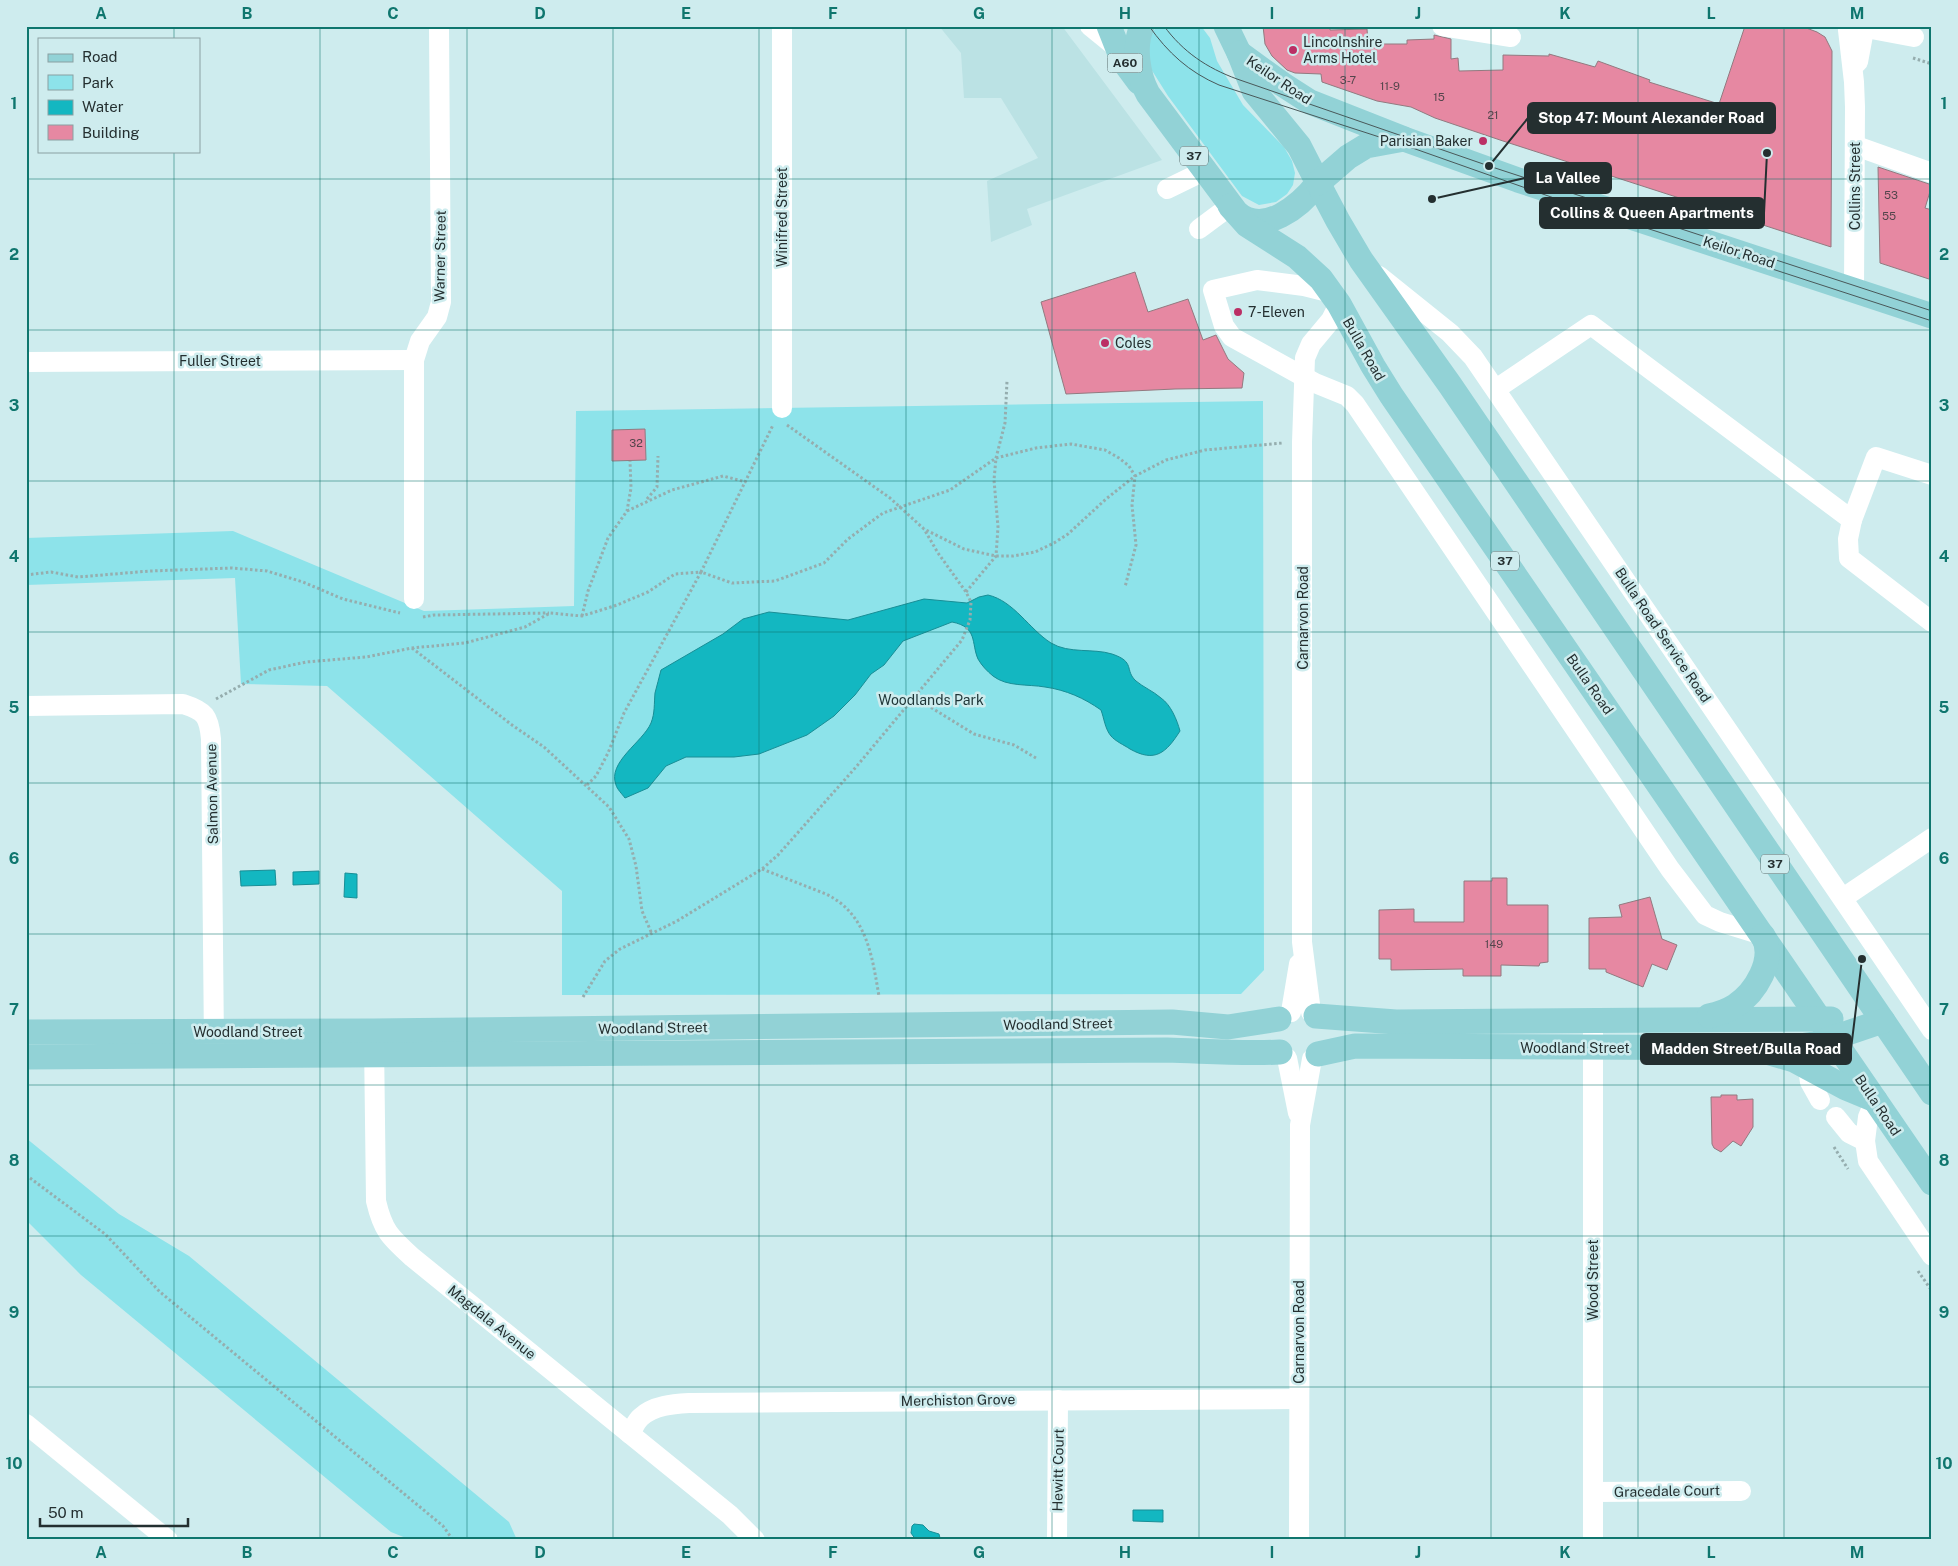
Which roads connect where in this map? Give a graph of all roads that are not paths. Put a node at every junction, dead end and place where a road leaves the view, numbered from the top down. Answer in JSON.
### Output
{"nodes":[{"id":1,"x":439,"y":26,"type":"edge"},
{"id":2,"x":782,"y":26,"type":"edge"},
{"id":3,"x":1090,"y":26,"type":"edge"},
{"id":4,"x":1142,"y":26,"type":"edge"},
{"id":5,"x":1442,"y":26,"type":"edge"},
{"id":6,"x":1891,"y":26,"type":"edge"},
{"id":7,"x":1858,"y":28,"type":"edge"},
{"id":8,"x":1231,"y":34,"type":"edge"},
{"id":9,"x":1113,"y":37,"type":"edge"},
{"id":10,"x":1511,"y":38,"type":"dead end"},
{"id":11,"x":1923,"y":40,"type":"edge"},
{"id":12,"x":1148,"y":94,"type":"junction"},
{"id":13,"x":1404,"y":139,"type":"junction"},
{"id":14,"x":1856,"y":146,"type":"junction"},
{"id":15,"x":1204,"y":171,"type":"junction"},
{"id":16,"x":1932,"y":173,"type":"edge"},
{"id":17,"x":1318,"y":183,"type":"junction"},
{"id":18,"x":1167,"y":189,"type":"dead end"},
{"id":19,"x":1230,"y":206,"type":"junction"},
{"id":20,"x":1199,"y":229,"type":"dead end"},
{"id":21,"x":1365,"y":266,"type":"junction"},
{"id":22,"x":1854,"y":290,"type":"junction"},
{"id":23,"x":1335,"y":298,"type":"junction"},
{"id":24,"x":1932,"y":316,"type":"edge"},
{"id":25,"x":414,"y":360,"type":"junction"},
{"id":26,"x":26,"y":362,"type":"edge"},
{"id":27,"x":1304,"y":376,"type":"junction"},
{"id":28,"x":1496,"y":390,"type":"junction"},
{"id":29,"x":782,"y":408,"type":"road end"},
{"id":30,"x":1932,"y":475,"type":"edge"},
{"id":31,"x":1852,"y":520,"type":"junction"},
{"id":32,"x":412,"y":610,"type":"road end"},
{"id":33,"x":1932,"y":622,"type":"edge"},
{"id":34,"x":26,"y":706,"type":"edge"},
{"id":35,"x":1932,"y":838,"type":"edge"},
{"id":36,"x":1843,"y":898,"type":"junction"},
{"id":37,"x":1762,"y":935,"type":"junction"},
{"id":38,"x":1299,"y":1015,"type":"junction"},
{"id":39,"x":1819,"y":1019,"type":"junction"},
{"id":40,"x":1695,"y":1020,"type":"junction"},
{"id":41,"x":1593,"y":1021,"type":"junction"},
{"id":42,"x":1882,"y":1021,"type":"junction"},
{"id":43,"x":1006,"y":1024,"type":"junction"},
{"id":44,"x":1932,"y":1030,"type":"edge"},
{"id":45,"x":26,"y":1032,"type":"edge"},
{"id":46,"x":1832,"y":1039,"type":"junction"},
{"id":47,"x":374,"y":1043,"type":"junction"},
{"id":48,"x":214,"y":1044,"type":"junction"},
{"id":49,"x":1592,"y":1048,"type":"junction"},
{"id":50,"x":1752,"y":1048,"type":"junction"},
{"id":51,"x":1006,"y":1051,"type":"junction"},
{"id":52,"x":1283,"y":1055,"type":"junction"},
{"id":53,"x":26,"y":1057,"type":"edge"},
{"id":54,"x":1315,"y":1057,"type":"junction"},
{"id":55,"x":1808,"y":1068,"type":"junction"},
{"id":56,"x":1932,"y":1093,"type":"edge"},
{"id":57,"x":1820,"y":1100,"type":"dead end"},
{"id":58,"x":1875,"y":1100,"type":"junction"},
{"id":59,"x":1836,"y":1116,"type":"dead end"},
{"id":60,"x":1300,"y":1124,"type":"junction"},
{"id":61,"x":1865,"y":1141,"type":"junction"},
{"id":62,"x":1932,"y":1183,"type":"edge"},
{"id":63,"x":1932,"y":1256,"type":"edge"},
{"id":64,"x":1299,"y":1399,"type":"junction"},
{"id":65,"x":1058,"y":1400,"type":"junction"},
{"id":66,"x":26,"y":1424,"type":"edge"},
{"id":67,"x":630,"y":1434,"type":"junction"},
{"id":68,"x":1741,"y":1491,"type":"dead end"},
{"id":69,"x":1593,"y":1492,"type":"junction"},
{"id":70,"x":168,"y":1540,"type":"edge"},
{"id":71,"x":755,"y":1540,"type":"edge"},
{"id":72,"x":1057,"y":1540,"type":"edge"},
{"id":73,"x":1299,"y":1540,"type":"edge"},
{"id":74,"x":1593,"y":1540,"type":"edge"}],
"edges":[{"from":1,"to":25,"type":"street","name":"Warner Street"},
{"from":2,"to":29,"type":"street","name":"Winifred Street"},
{"from":3,"to":9,"type":"street"},
{"from":4,"to":12,"type":"main road","number":"37"},
{"from":5,"to":10,"type":"street"},
{"from":6,"to":11,"type":"street"},
{"from":7,"to":11,"type":"street"},
{"from":7,"to":14,"type":"street","name":"Collins Street"},
{"from":8,"to":13,"type":"main road","name":"Keilor Road"},
{"from":8,"to":17,"type":"main road","number":"37"},
{"from":9,"to":12,"type":"main road","number":"A60"},
{"from":12,"to":15,"type":"main road","number":"37"},
{"from":13,"to":17,"type":"main road"},
{"from":13,"to":22,"type":"main road","name":"Keilor Road"},
{"from":14,"to":16,"type":"street"},
{"from":14,"to":22,"type":"street","name":"Collins Street"},
{"from":15,"to":18,"type":"street"},
{"from":15,"to":19,"type":"main road","number":"37"},
{"from":17,"to":19,"type":"main road","number":"37"},
{"from":17,"to":21,"type":"main road","number":"37"},
{"from":19,"to":20,"type":"street"},
{"from":19,"to":23,"type":"main road","name":"Bulla Road","number":"37"},
{"from":21,"to":28,"type":"street","name":"Bulla Road Service Road"},
{"from":21,"to":42,"type":"main road","number":"37"},
{"from":22,"to":24,"type":"main road","name":"Keilor Road"},
{"from":23,"to":27,"type":"street","name":"Carnarvon Road"},
{"from":23,"to":27,"type":"street"},
{"from":23,"to":37,"type":"main road","name":"Bulla Road","number":"37"},
{"from":25,"to":26,"type":"street","name":"Fuller Street"},
{"from":25,"to":32,"type":"street","name":"Warner Street"},
{"from":27,"to":37,"type":"street"},
{"from":27,"to":38,"type":"street","name":"Carnarvon Road"},
{"from":28,"to":31,"type":"street"},
{"from":28,"to":36,"type":"street","name":"Bulla Road Service Road"},
{"from":30,"to":31,"type":"street"},
{"from":31,"to":33,"type":"street"},
{"from":34,"to":48,"type":"street","name":"Salmon Avenue"},
{"from":35,"to":36,"type":"street"},
{"from":36,"to":44,"type":"street","name":"Bulla Road Service Road"},
{"from":37,"to":39,"type":"main road","name":"Bulla Road","number":"37"},
{"from":37,"to":40,"type":"main road"},
{"from":38,"to":41,"type":"main road","name":"Woodland Street"},
{"from":38,"to":43,"type":"main road","name":"Woodland Street"},
{"from":38,"to":52,"type":"main road"},
{"from":38,"to":54,"type":"main road"},
{"from":39,"to":40,"type":"main road","name":"Woodland Street"},
{"from":39,"to":42,"type":"main road","name":"Woodland Street"},
{"from":39,"to":46,"type":"main road","name":"Bulla Road","number":"37"},
{"from":40,"to":41,"type":"main road","name":"Woodland Street"},
{"from":41,"to":49,"type":"street","name":"Wood Street"},
{"from":42,"to":46,"type":"main road","name":"Woodland Street"},
{"from":42,"to":56,"type":"main road","number":"37"},
{"from":43,"to":47,"type":"main road","name":"Woodland Street"},
{"from":43,"to":51,"type":"main road"},
{"from":45,"to":48,"type":"main road","name":"Woodland Street"},
{"from":46,"to":50,"type":"main road","name":"Woodland Street"},
{"from":46,"to":58,"type":"main road","name":"Bulla Road","number":"37"},
{"from":47,"to":48,"type":"main road","name":"Woodland Street"},
{"from":47,"to":51,"type":"main road","name":"Woodland Street"},
{"from":47,"to":67,"type":"street","name":"Magdala Avenue"},
{"from":48,"to":53,"type":"main road","name":"Woodland Street"},
{"from":49,"to":50,"type":"main road","name":"Woodland Street"},
{"from":49,"to":54,"type":"main road","name":"Woodland Street"},
{"from":49,"to":69,"type":"street","name":"Wood Street"},
{"from":50,"to":55,"type":"main road"},
{"from":51,"to":52,"type":"main road","name":"Woodland Street"},
{"from":52,"to":54,"type":"main road"},
{"from":52,"to":60,"type":"street","name":"Carnarvon Road"},
{"from":54,"to":60,"type":"street","name":"Carnarvon Road"},
{"from":55,"to":57,"type":"street"},
{"from":55,"to":58,"type":"main road"},
{"from":58,"to":61,"type":"street"},
{"from":58,"to":62,"type":"main road","name":"Bulla Road","number":"37"},
{"from":59,"to":61,"type":"street"},
{"from":60,"to":64,"type":"street","name":"Carnarvon Road"},
{"from":61,"to":63,"type":"street"},
{"from":64,"to":65,"type":"street","name":"Merchiston Grove"},
{"from":64,"to":73,"type":"street","name":"Carnarvon Road"},
{"from":65,"to":67,"type":"street","name":"Merchiston Grove"},
{"from":65,"to":72,"type":"street","name":"Hewitt Court"},
{"from":66,"to":70,"type":"street"},
{"from":67,"to":71,"type":"street","name":"Magdala Avenue"},
{"from":68,"to":69,"type":"street","name":"Gracedale Court"},
{"from":69,"to":74,"type":"street","name":"Wood Street"}]}
